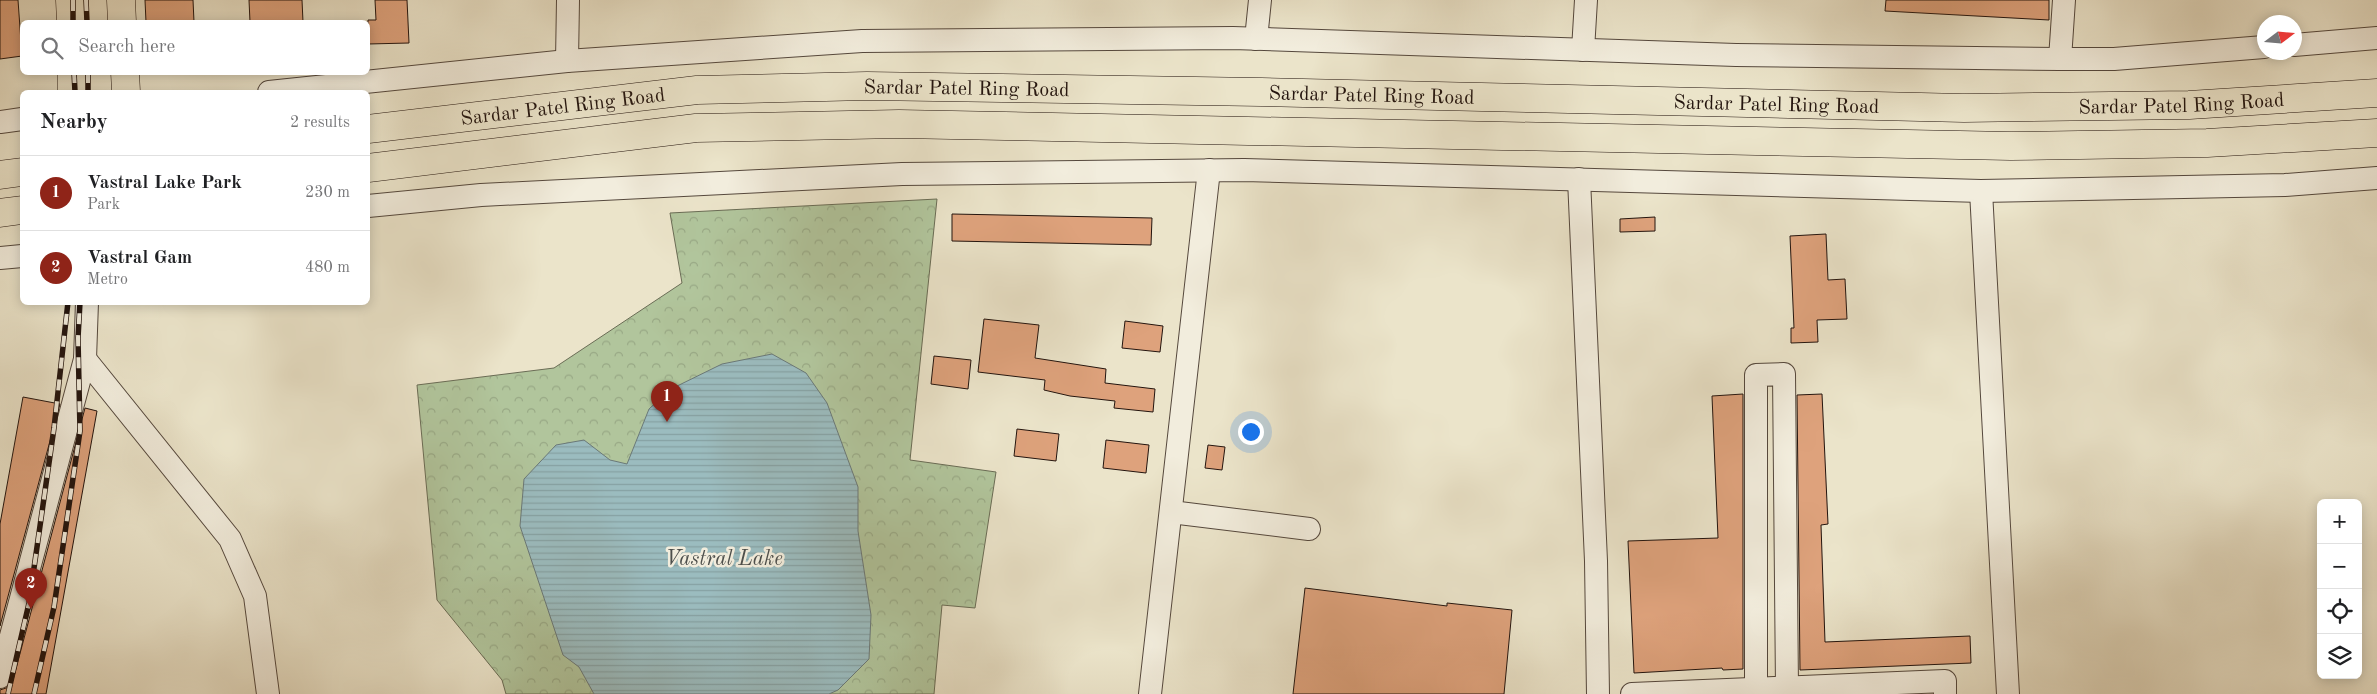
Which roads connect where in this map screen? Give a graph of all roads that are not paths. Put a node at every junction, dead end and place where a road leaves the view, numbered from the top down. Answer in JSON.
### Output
{"nodes":[{"id":1,"x":70,"y":0,"type":"edge"},
{"id":2,"x":121,"y":0,"type":"edge"},
{"id":3,"x":568,"y":0,"type":"edge"},
{"id":4,"x":1260,"y":0,"type":"edge"},
{"id":5,"x":1586,"y":0,"type":"edge"},
{"id":6,"x":2064,"y":0,"type":"edge"},
{"id":7,"x":71,"y":20,"type":"edge"},
{"id":8,"x":122,"y":20,"type":"edge"},
{"id":9,"x":2376,"y":34,"type":"edge"},
{"id":10,"x":1256,"y":38,"type":"junction"},
{"id":11,"x":2302,"y":44,"type":"edge"},
{"id":12,"x":2257,"y":48,"type":"edge"},
{"id":13,"x":1583,"y":50,"type":"junction"},
{"id":14,"x":2060,"y":59,"type":"junction"},
{"id":15,"x":567,"y":61,"type":"junction"},
{"id":16,"x":72,"y":75,"type":"edge"},
{"id":17,"x":125,"y":75,"type":"edge"},
{"id":18,"x":72,"y":90,"type":"edge"},
{"id":19,"x":126,"y":90,"type":"edge"},
{"id":20,"x":288,"y":90,"type":"edge"},
{"id":21,"x":2377,"y":93,"type":"edge"},
{"id":22,"x":20,"y":119,"type":"edge"},
{"id":23,"x":0,"y":122,"type":"edge"},
{"id":24,"x":370,"y":129,"type":"edge"},
{"id":25,"x":2377,"y":133,"type":"edge"},
{"id":26,"x":370,"y":168,"type":"edge"},
{"id":27,"x":1209,"y":170,"type":"junction"},
{"id":28,"x":20,"y":172,"type":"edge"},
{"id":29,"x":0,"y":176,"type":"edge"},
{"id":30,"x":2377,"y":178,"type":"edge"},
{"id":31,"x":1579,"y":180,"type":"junction"},
{"id":32,"x":1981,"y":191,"type":"junction"},
{"id":33,"x":370,"y":206,"type":"edge"},
{"id":34,"x":20,"y":210,"type":"edge"},
{"id":35,"x":0,"y":213,"type":"edge"},
{"id":36,"x":20,"y":256,"type":"edge"},
{"id":37,"x":0,"y":258,"type":"edge"},
{"id":38,"x":87,"y":305,"type":"edge"},
{"id":39,"x":85,"y":359,"type":"junction"},
{"id":40,"x":1172,"y":512,"type":"junction"},
{"id":41,"x":1309,"y":529,"type":"dead end"},
{"id":42,"x":0,"y":677,"type":"edge"},
{"id":43,"x":1788,"y":688,"type":"junction"},
{"id":44,"x":1908,"y":688,"type":"edge"},
{"id":45,"x":1756,"y":689,"type":"junction"},
{"id":46,"x":268,"y":694,"type":"edge"},
{"id":47,"x":1150,"y":694,"type":"edge"},
{"id":48,"x":1598,"y":694,"type":"edge"},
{"id":49,"x":1632,"y":694,"type":"edge"},
{"id":50,"x":1945,"y":694,"type":"edge"},
{"id":51,"x":2008,"y":694,"type":"edge"}],
"edges":[{"from":1,"to":7,"type":"main road"},
{"from":2,"to":8,"type":"main road"},
{"from":3,"to":15,"type":"street"},
{"from":4,"to":10,"type":"street"},
{"from":5,"to":13,"type":"street"},
{"from":6,"to":14,"type":"street"},
{"from":9,"to":11,"type":"street"},
{"from":10,"to":13,"type":"street","name":"Sardar Patel Ring Road"},
{"from":10,"to":15,"type":"street","name":"Sardar Patel Ring Road"},
{"from":12,"to":14,"type":"street","name":"Sardar Patel Ring Road"},
{"from":13,"to":14,"type":"street","name":"Sardar Patel Ring Road"},
{"from":15,"to":20,"type":"street","name":"Sardar Patel Ring Road"},
{"from":16,"to":18,"type":"main road"},
{"from":17,"to":19,"type":"main road"},
{"from":21,"to":24,"type":"main road","name":"Sardar Patel Ring Road"},
{"from":22,"to":23,"type":"street"},
{"from":25,"to":26,"type":"main road","name":"Sardar Patel Ring Road"},
{"from":27,"to":31,"type":"street"},
{"from":27,"to":33,"type":"street"},
{"from":27,"to":40,"type":"street"},
{"from":28,"to":29,"type":"main road"},
{"from":30,"to":32,"type":"street"},
{"from":31,"to":32,"type":"street"},
{"from":31,"to":48,"type":"street"},
{"from":32,"to":51,"type":"street"},
{"from":34,"to":35,"type":"main road"},
{"from":36,"to":37,"type":"street"},
{"from":38,"to":39,"type":"street"},
{"from":39,"to":42,"type":"street"},
{"from":39,"to":46,"type":"street"},
{"from":40,"to":41,"type":"street"},
{"from":40,"to":47,"type":"street"},
{"from":43,"to":44,"type":"street"},
{"from":43,"to":45,"type":"street"},
{"from":43,"to":45,"type":"street"},
{"from":44,"to":50,"type":"street"},
{"from":45,"to":49,"type":"street"}]}
